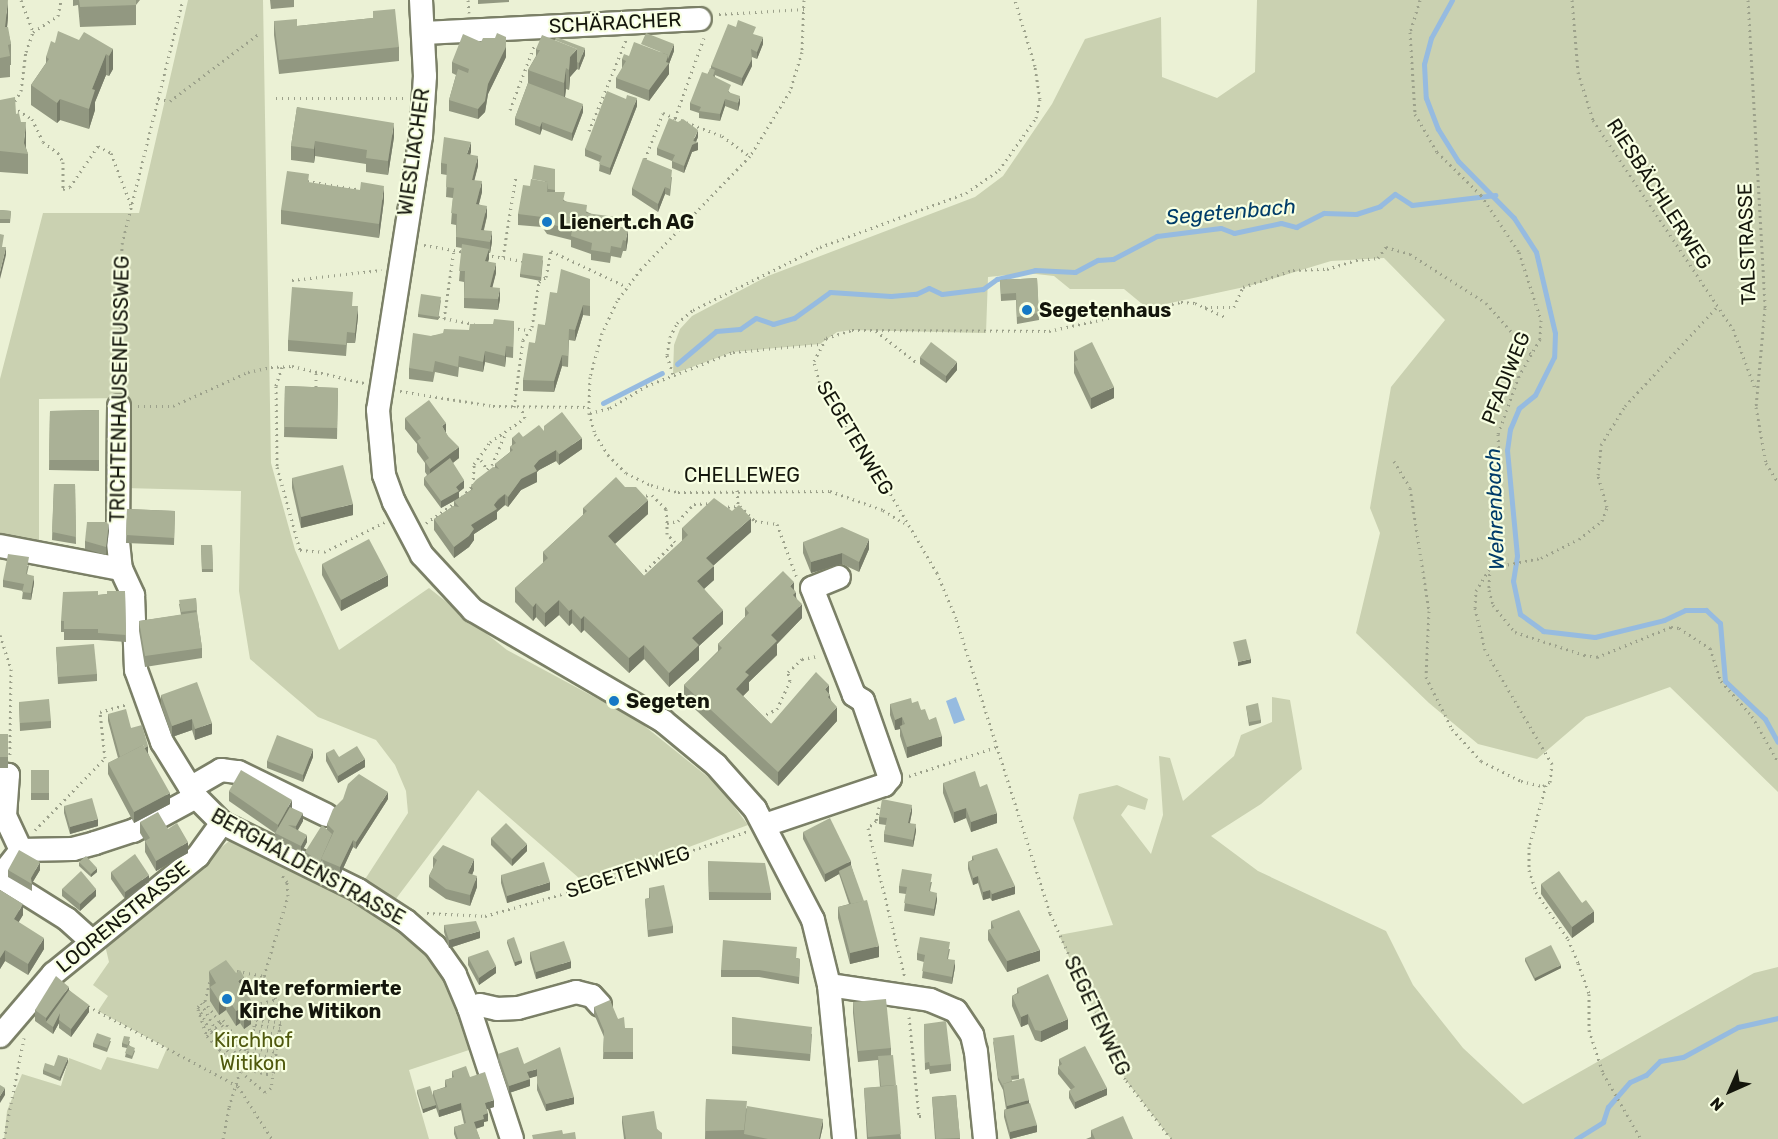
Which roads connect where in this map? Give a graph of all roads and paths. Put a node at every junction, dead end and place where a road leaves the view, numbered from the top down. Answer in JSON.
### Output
{"nodes":[{"id":1,"x":21,"y":0,"type":"edge"},
{"id":2,"x":61,"y":0,"type":"edge"},
{"id":3,"x":183,"y":0,"type":"edge"},
{"id":4,"x":421,"y":0,"type":"edge"},
{"id":5,"x":804,"y":0,"type":"edge"},
{"id":6,"x":1015,"y":0,"type":"edge"},
{"id":7,"x":1420,"y":0,"type":"edge"},
{"id":8,"x":1572,"y":0,"type":"edge"},
{"id":9,"x":1748,"y":0,"type":"edge"},
{"id":10,"x":805,"y":9,"type":"junction"},
{"id":11,"x":700,"y":19,"type":"junction"},
{"id":12,"x":628,"y":22,"type":"junction"},
{"id":13,"x":541,"y":27,"type":"junction"},
{"id":14,"x":33,"y":32,"type":"junction"},
{"id":15,"x":260,"y":33,"type":"dead end"},
{"id":16,"x":425,"y":33,"type":"junction"},
{"id":17,"x":276,"y":98,"type":"dead end"},
{"id":18,"x":424,"y":98,"type":"junction"},
{"id":19,"x":158,"y":99,"type":"junction"},
{"id":20,"x":12,"y":105,"type":"junction"},
{"id":21,"x":6,"y":107,"type":"edge"},
{"id":22,"x":510,"y":110,"type":"dead end"},
{"id":23,"x":675,"y":118,"type":"junction"},
{"id":24,"x":589,"y":131,"type":"edge"},
{"id":25,"x":750,"y":156,"type":"junction"},
{"id":26,"x":645,"y":159,"type":"edge"},
{"id":27,"x":516,"y":176,"type":"dead end"},
{"id":28,"x":297,"y":180,"type":"edge"},
{"id":29,"x":372,"y":191,"type":"edge"},
{"id":30,"x":132,"y":207,"type":"junction"},
{"id":31,"x":435,"y":247,"type":"dead end"},
{"id":32,"x":454,"y":250,"type":"junction"},
{"id":33,"x":474,"y":253,"type":"edge"},
{"id":34,"x":483,"y":254,"type":"edge"},
{"id":35,"x":503,"y":257,"type":"junction"},
{"id":36,"x":523,"y":261,"type":"edge"},
{"id":37,"x":543,"y":264,"type":"edge"},
{"id":38,"x":548,"y":265,"type":"junction"},
{"id":39,"x":397,"y":268,"type":"junction"},
{"id":40,"x":292,"y":280,"type":"dead end"},
{"id":41,"x":627,"y":287,"type":"junction"},
{"id":42,"x":1205,"y":307,"type":"junction"},
{"id":43,"x":1716,"y":308,"type":"junction"},
{"id":44,"x":438,"y":317,"type":"edge"},
{"id":45,"x":1225,"y":318,"type":"dead end"},
{"id":46,"x":444,"y":319,"type":"junction"},
{"id":47,"x":485,"y":326,"type":"edge"},
{"id":48,"x":505,"y":328,"type":"edge"},
{"id":49,"x":528,"y":330,"type":"junction"},
{"id":50,"x":875,"y":330,"type":"junction"},
{"id":51,"x":820,"y":344,"type":"junction"},
{"id":52,"x":1531,"y":354,"type":"junction"},
{"id":53,"x":916,"y":362,"type":"dead end"},
{"id":54,"x":282,"y":367,"type":"junction"},
{"id":55,"x":316,"y":371,"type":"junction"},
{"id":56,"x":673,"y":374,"type":"junction"},
{"id":57,"x":316,"y":387,"type":"edge"},
{"id":58,"x":380,"y":388,"type":"junction"},
{"id":59,"x":1757,"y":392,"type":"junction"},
{"id":60,"x":119,"y":406,"type":"junction"},
{"id":61,"x":514,"y":407,"type":"junction"},
{"id":62,"x":588,"y":407,"type":"junction"},
{"id":63,"x":521,"y":408,"type":"junction"},
{"id":64,"x":590,"y":413,"type":"junction"},
{"id":65,"x":506,"y":431,"type":"junction"},
{"id":66,"x":481,"y":460,"type":"junction"},
{"id":67,"x":1394,"y":461,"type":"dead end"},
{"id":68,"x":1778,"y":482,"type":"edge"},
{"id":69,"x":654,"y":486,"type":"junction"},
{"id":70,"x":737,"y":490,"type":"junction"},
{"id":71,"x":652,"y":495,"type":"junction"},
{"id":72,"x":634,"y":501,"type":"edge"},
{"id":73,"x":738,"y":506,"type":"junction"},
{"id":74,"x":397,"y":509,"type":"junction"},
{"id":75,"x":432,"y":519,"type":"edge"},
{"id":76,"x":667,"y":523,"type":"junction"},
{"id":77,"x":905,"y":524,"type":"junction"},
{"id":78,"x":0,"y":546,"type":"edge"},
{"id":79,"x":1490,"y":568,"type":"junction"},
{"id":80,"x":121,"y":569,"type":"junction"},
{"id":81,"x":839,"y":577,"type":"dead end"},
{"id":82,"x":641,"y":578,"type":"edge"},
{"id":83,"x":800,"y":587,"type":"dead end"},
{"id":84,"x":0,"y":635,"type":"edge"},
{"id":85,"x":824,"y":651,"type":"dead end"},
{"id":86,"x":145,"y":699,"type":"junction"},
{"id":87,"x":758,"y":718,"type":"edge"},
{"id":88,"x":996,"y":747,"type":"junction"},
{"id":89,"x":1778,"y":762,"type":"edge"},
{"id":90,"x":4,"y":774,"type":"edge"},
{"id":91,"x":882,"y":783,"type":"junction"},
{"id":92,"x":1546,"y":785,"type":"junction"},
{"id":93,"x":193,"y":793,"type":"junction"},
{"id":94,"x":2,"y":815,"type":"edge"},
{"id":95,"x":326,"y":815,"type":"dead end"},
{"id":96,"x":222,"y":823,"type":"junction"},
{"id":97,"x":765,"y":825,"type":"junction"},
{"id":98,"x":21,"y":850,"type":"junction"},
{"id":99,"x":275,"y":870,"type":"dead end"},
{"id":100,"x":0,"y":877,"type":"edge"},
{"id":101,"x":425,"y":913,"type":"dead end"},
{"id":102,"x":90,"y":940,"type":"junction"},
{"id":103,"x":222,"y":974,"type":"edge"},
{"id":104,"x":264,"y":976,"type":"junction"},
{"id":105,"x":214,"y":978,"type":"edge"},
{"id":106,"x":829,"y":985,"type":"junction"},
{"id":107,"x":906,"y":996,"type":"junction"},
{"id":108,"x":278,"y":999,"type":"junction"},
{"id":109,"x":86,"y":1004,"type":"edge"},
{"id":110,"x":202,"y":1004,"type":"junction"},
{"id":111,"x":255,"y":1005,"type":"junction"},
{"id":112,"x":281,"y":1005,"type":"junction"},
{"id":113,"x":600,"y":1005,"type":"edge"},
{"id":114,"x":469,"y":1008,"type":"junction"},
{"id":115,"x":21,"y":1010,"type":"junction"},
{"id":116,"x":257,"y":1012,"type":"junction"},
{"id":117,"x":282,"y":1012,"type":"junction"},
{"id":118,"x":256,"y":1020,"type":"junction"},
{"id":119,"x":281,"y":1022,"type":"junction"},
{"id":120,"x":219,"y":1024,"type":"junction"},
{"id":121,"x":255,"y":1025,"type":"junction"},
{"id":122,"x":215,"y":1028,"type":"junction"},
{"id":123,"x":280,"y":1028,"type":"junction"},
{"id":124,"x":254,"y":1030,"type":"junction"},
{"id":125,"x":211,"y":1032,"type":"junction"},
{"id":126,"x":279,"y":1034,"type":"junction"},
{"id":127,"x":0,"y":1036,"type":"edge"},
{"id":128,"x":207,"y":1036,"type":"junction"},
{"id":129,"x":252,"y":1036,"type":"junction"},
{"id":130,"x":278,"y":1040,"type":"junction"},
{"id":131,"x":250,"y":1041,"type":"junction"},
{"id":132,"x":277,"y":1046,"type":"junction"},
{"id":133,"x":249,"y":1047,"type":"junction"},
{"id":134,"x":247,"y":1052,"type":"junction"},
{"id":135,"x":276,"y":1052,"type":"junction"},
{"id":136,"x":246,"y":1058,"type":"junction"},
{"id":137,"x":275,"y":1058,"type":"junction"},
{"id":138,"x":239,"y":1061,"type":"junction"},
{"id":139,"x":244,"y":1063,"type":"junction"},
{"id":140,"x":274,"y":1064,"type":"junction"},
{"id":141,"x":242,"y":1070,"type":"junction"},
{"id":142,"x":273,"y":1070,"type":"junction"},
{"id":143,"x":272,"y":1076,"type":"junction"},
{"id":144,"x":238,"y":1086,"type":"junction"},
{"id":145,"x":925,"y":1116,"type":"dead end"},
{"id":146,"x":4,"y":1139,"type":"edge"},
{"id":147,"x":223,"y":1139,"type":"edge"},
{"id":148,"x":272,"y":1139,"type":"edge"},
{"id":149,"x":512,"y":1139,"type":"edge"},
{"id":150,"x":844,"y":1139,"type":"edge"},
{"id":151,"x":985,"y":1139,"type":"edge"},
{"id":152,"x":1171,"y":1139,"type":"edge"},
{"id":153,"x":1641,"y":1139,"type":"edge"}],
"edges":[{"from":1,"to":14,"type":"path"},
{"from":2,"to":14,"type":"path"},
{"from":3,"to":19,"type":"path","name":"TRICHTENHAUSENFUSSWEG"},
{"from":4,"to":16,"type":"street","name":"WIESLIACHER"},
{"from":5,"to":10,"type":"path","name":"CHELLEWEG"},
{"from":6,"to":56,"type":"path"},
{"from":7,"to":52,"type":"path","name":"PFADIWEG"},
{"from":8,"to":43,"type":"path","name":"RIESBÄCHLERWEG"},
{"from":9,"to":59,"type":"path","name":"TALSTRASSE"},
{"from":10,"to":11,"type":"path","name":"SCHÄRACHER"},
{"from":10,"to":25,"type":"path","name":"CHELLEWEG"},
{"from":11,"to":12,"type":"street","name":"SCHÄRACHER"},
{"from":11,"to":23,"type":"path"},
{"from":12,"to":13,"type":"street","name":"SCHÄRACHER"},
{"from":12,"to":24,"type":"path"},
{"from":13,"to":16,"type":"street","name":"SCHÄRACHER"},
{"from":13,"to":22,"type":"path"},
{"from":14,"to":20,"type":"path"},
{"from":15,"to":19,"type":"path"},
{"from":16,"to":18,"type":"street","name":"WIESLIACHER"},
{"from":17,"to":18,"type":"path"},
{"from":18,"to":39,"type":"street","name":"WIESLIACHER"},
{"from":19,"to":30,"type":"path","name":"TRICHTENHAUSENFUSSWEG"},
{"from":20,"to":21,"type":"path"},
{"from":20,"to":30,"type":"path"},
{"from":23,"to":25,"type":"path"},
{"from":23,"to":26,"type":"path"},
{"from":25,"to":41,"type":"path","name":"CHELLEWEG"},
{"from":27,"to":35,"type":"path"},
{"from":28,"to":29,"type":"path"},
{"from":30,"to":60,"type":"path","name":"TRICHTENHAUSENFUSSWEG"},
{"from":31,"to":32,"type":"path"},
{"from":32,"to":33,"type":"path"},
{"from":32,"to":46,"type":"path"},
{"from":34,"to":35,"type":"path"},
{"from":35,"to":36,"type":"path"},
{"from":37,"to":38,"type":"path"},
{"from":38,"to":41,"type":"path"},
{"from":38,"to":49,"type":"path"},
{"from":39,"to":40,"type":"path"},
{"from":39,"to":58,"type":"street","name":"WIESLIACHER"},
{"from":41,"to":62,"type":"path","name":"CHELLEWEG"},
{"from":42,"to":45,"type":"path"},
{"from":42,"to":50,"type":"path"},
{"from":42,"to":52,"type":"path"},
{"from":43,"to":59,"type":"path","name":"RIESBÄCHLERWEG"},
{"from":43,"to":79,"type":"path"},
{"from":44,"to":46,"type":"path"},
{"from":46,"to":47,"type":"path"},
{"from":48,"to":49,"type":"path"},
{"from":49,"to":61,"type":"path"},
{"from":50,"to":51,"type":"path"},
{"from":50,"to":53,"type":"path"},
{"from":51,"to":56,"type":"path"},
{"from":51,"to":77,"type":"path","name":"SEGETENWEG"},
{"from":52,"to":79,"type":"path","name":"PFADIWEG"},
{"from":54,"to":55,"type":"path"},
{"from":54,"to":60,"type":"path"},
{"from":54,"to":74,"type":"path"},
{"from":55,"to":57,"type":"path"},
{"from":55,"to":58,"type":"path"},
{"from":56,"to":64,"type":"path"},
{"from":58,"to":61,"type":"path"},
{"from":58,"to":74,"type":"street","name":"WIESLIACHER"},
{"from":59,"to":68,"type":"path","name":"TALSTRASSE"},
{"from":60,"to":80,"type":"street","name":"TRICHTENHAUSENFUSSWEG"},
{"from":61,"to":63,"type":"path"},
{"from":62,"to":63,"type":"path"},
{"from":62,"to":64,"type":"path","name":"CHELLEWEG"},
{"from":63,"to":65,"type":"path"},
{"from":64,"to":69,"type":"path","name":"CHELLEWEG"},
{"from":65,"to":66,"type":"path"},
{"from":65,"to":66,"type":"path"},
{"from":66,"to":75,"type":"path"},
{"from":67,"to":92,"type":"path"},
{"from":69,"to":70,"type":"path","name":"CHELLEWEG"},
{"from":69,"to":71,"type":"path"},
{"from":70,"to":73,"type":"path"},
{"from":70,"to":77,"type":"path","name":"CHELLEWEG"},
{"from":71,"to":72,"type":"path"},
{"from":71,"to":76,"type":"path"},
{"from":73,"to":76,"type":"path"},
{"from":73,"to":83,"type":"path"},
{"from":74,"to":97,"type":"street","name":"WIESLIACHER"},
{"from":76,"to":82,"type":"path"},
{"from":77,"to":88,"type":"path","name":"SEGETENWEG"},
{"from":78,"to":80,"type":"street"},
{"from":79,"to":89,"type":"path","name":"PFADIWEG"},
{"from":79,"to":92,"type":"path"},
{"from":80,"to":86,"type":"street","name":"BERGHALDENSTRASSE"},
{"from":81,"to":91,"type":"street"},
{"from":84,"to":90,"type":"path"},
{"from":85,"to":87,"type":"path"},
{"from":86,"to":93,"type":"street","name":"BERGHALDENSTRASSE"},
{"from":86,"to":98,"type":"path"},
{"from":88,"to":91,"type":"path"},
{"from":88,"to":152,"type":"path","name":"SEGETENWEG"},
{"from":90,"to":94,"type":"street"},
{"from":91,"to":97,"type":"street"},
{"from":91,"to":107,"type":"path"},
{"from":92,"to":153,"type":"path"},
{"from":93,"to":95,"type":"street"},
{"from":93,"to":96,"type":"street","name":"BERGHALDENSTRASSE"},
{"from":93,"to":98,"type":"street"},
{"from":94,"to":98,"type":"street"},
{"from":96,"to":102,"type":"street","name":"LOORENSTRASSE"},
{"from":96,"to":114,"type":"street","name":"BERGHALDENSTRASSE"},
{"from":97,"to":101,"type":"path","name":"SEGETENWEG"},
{"from":97,"to":106,"type":"street","name":"WIESLIACHER"},
{"from":98,"to":100,"type":"street"},
{"from":99,"to":104,"type":"path"},
{"from":100,"to":102,"type":"street"},
{"from":102,"to":115,"type":"street","name":"LOORENSTRASSE"},
{"from":103,"to":104,"type":"path"},
{"from":104,"to":108,"type":"path"},
{"from":104,"to":111,"type":"path"},
{"from":105,"to":110,"type":"path"},
{"from":106,"to":107,"type":"street"},
{"from":106,"to":150,"type":"street","name":"WIESLIACHER"},
{"from":107,"to":145,"type":"path"},
{"from":107,"to":151,"type":"street"},
{"from":108,"to":111,"type":"path"},
{"from":108,"to":112,"type":"path"},
{"from":109,"to":144,"type":"path"},
{"from":110,"to":120,"type":"path"},
{"from":110,"to":122,"type":"path"},
{"from":110,"to":125,"type":"path"},
{"from":110,"to":128,"type":"path"},
{"from":111,"to":116,"type":"path"},
{"from":112,"to":116,"type":"path"},
{"from":112,"to":117,"type":"path"},
{"from":113,"to":114,"type":"street"},
{"from":114,"to":149,"type":"street","name":"BERGHALDENSTRASSE"},
{"from":115,"to":127,"type":"street","name":"LOORENSTRASSE"},
{"from":115,"to":146,"type":"path"},
{"from":116,"to":117,"type":"path"},
{"from":116,"to":118,"type":"path"},
{"from":117,"to":119,"type":"path"},
{"from":118,"to":119,"type":"path"},
{"from":118,"to":121,"type":"path"},
{"from":119,"to":123,"type":"path"},
{"from":120,"to":122,"type":"path"},
{"from":120,"to":134,"type":"path"},
{"from":120,"to":136,"type":"path"},
{"from":121,"to":123,"type":"path"},
{"from":121,"to":124,"type":"path"},
{"from":122,"to":125,"type":"path"},
{"from":122,"to":139,"type":"path"},
{"from":123,"to":126,"type":"path"},
{"from":124,"to":126,"type":"path"},
{"from":124,"to":129,"type":"path"},
{"from":125,"to":128,"type":"path"},
{"from":125,"to":138,"type":"path"},
{"from":126,"to":130,"type":"path"},
{"from":128,"to":138,"type":"path"},
{"from":129,"to":130,"type":"path"},
{"from":129,"to":131,"type":"path"},
{"from":130,"to":132,"type":"path"},
{"from":131,"to":132,"type":"path"},
{"from":131,"to":133,"type":"path"},
{"from":132,"to":135,"type":"path"},
{"from":133,"to":134,"type":"path"},
{"from":133,"to":135,"type":"path"},
{"from":134,"to":136,"type":"path"},
{"from":134,"to":137,"type":"path"},
{"from":135,"to":137,"type":"path"},
{"from":136,"to":139,"type":"path"},
{"from":136,"to":140,"type":"path"},
{"from":137,"to":140,"type":"path"},
{"from":138,"to":141,"type":"path"},
{"from":139,"to":141,"type":"path"},
{"from":139,"to":142,"type":"path"},
{"from":140,"to":142,"type":"path"},
{"from":141,"to":143,"type":"path"},
{"from":141,"to":143,"type":"path"},
{"from":141,"to":144,"type":"path"},
{"from":142,"to":143,"type":"path"},
{"from":144,"to":147,"type":"path"},
{"from":144,"to":148,"type":"path"}]}
